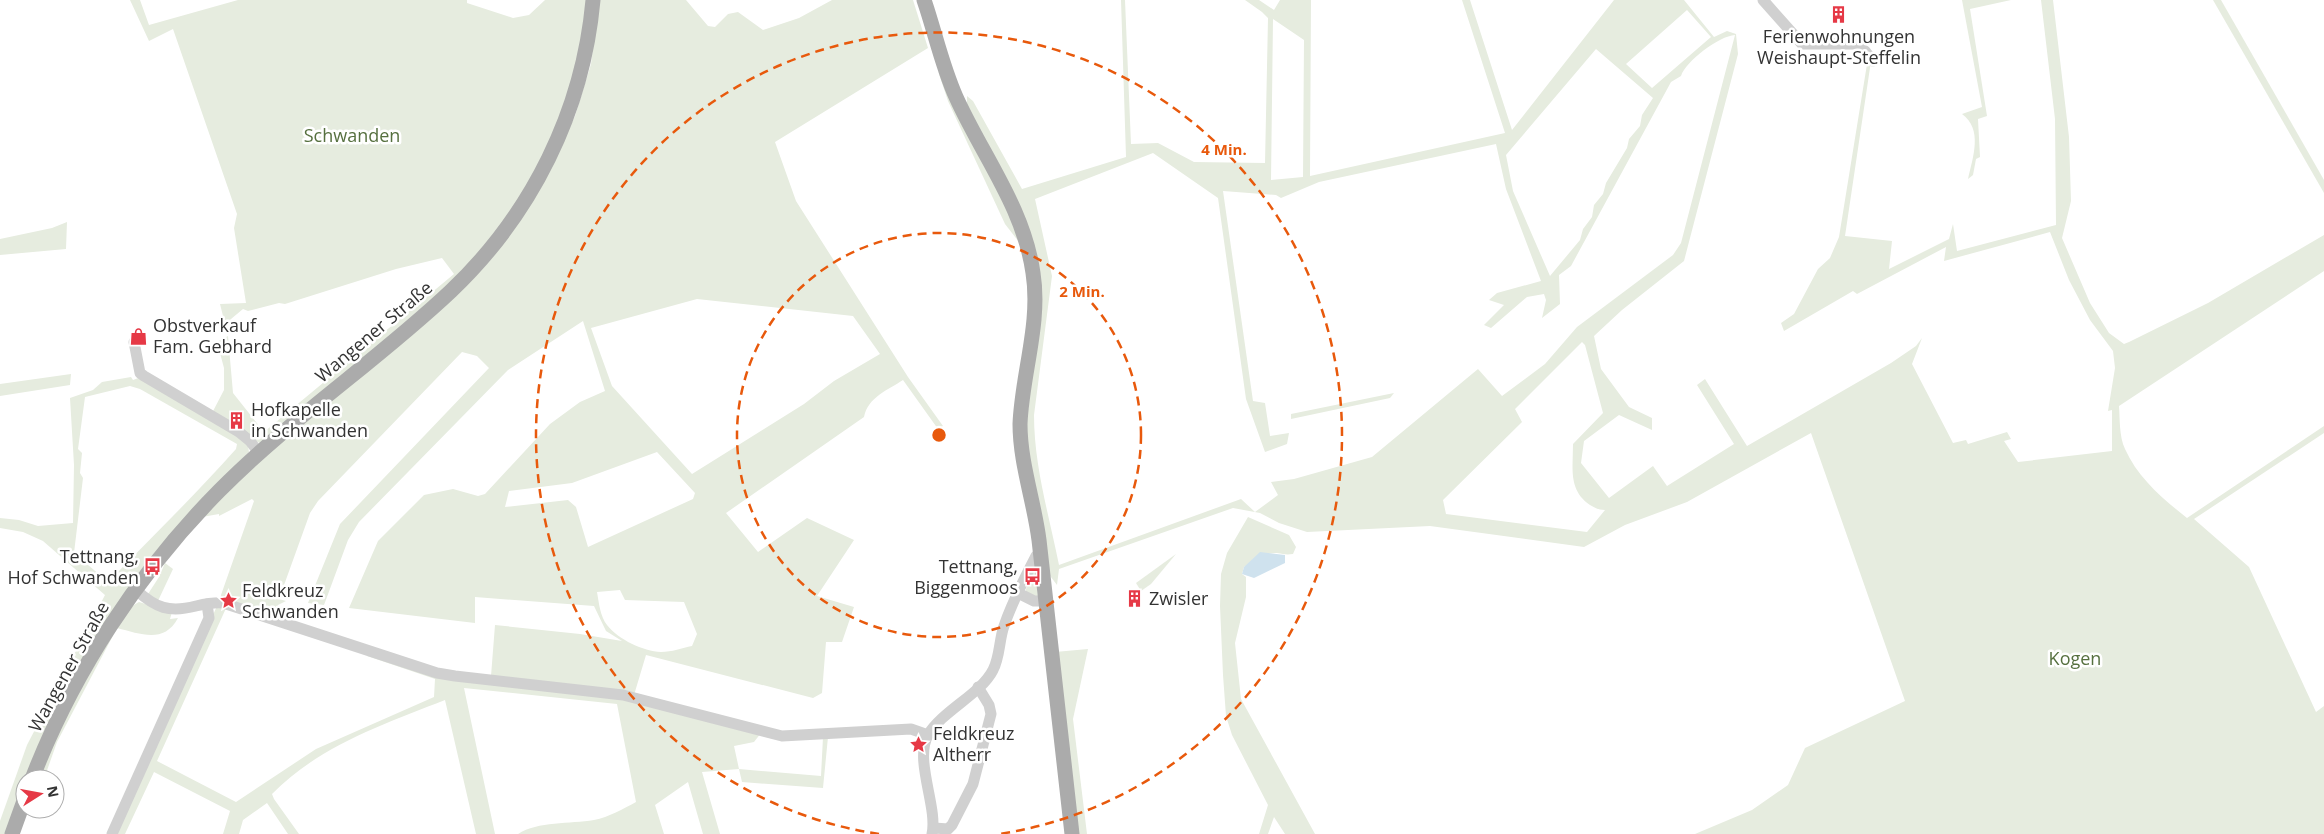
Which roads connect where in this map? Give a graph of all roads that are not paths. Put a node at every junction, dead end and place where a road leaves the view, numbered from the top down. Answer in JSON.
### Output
{"nodes":[{"id":1,"x":593,"y":0,"type":"edge"},
{"id":2,"x":924,"y":0,"type":"edge"},
{"id":3,"x":1763,"y":0,"type":"edge"},
{"id":4,"x":1873,"y":62,"type":"dead end"},
{"id":5,"x":134,"y":342,"type":"dead end"},
{"id":6,"x":259,"y":453,"type":"junction"},
{"id":7,"x":1041,"y":553,"type":"junction"},
{"id":8,"x":136,"y":590,"type":"junction"},
{"id":9,"x":1018,"y":592,"type":"junction"},
{"id":10,"x":1046,"y":601,"type":"junction"},
{"id":11,"x":207,"y":604,"type":"junction"},
{"id":12,"x":978,"y":687,"type":"junction"},
{"id":13,"x":928,"y":735,"type":"junction"},
{"id":14,"x":37,"y":769,"type":"edge"},
{"id":15,"x":17,"y":819,"type":"edge"},
{"id":16,"x":933,"y":831,"type":"edge"},
{"id":17,"x":12,"y":834,"type":"edge"},
{"id":18,"x":112,"y":834,"type":"edge"},
{"id":19,"x":1072,"y":834,"type":"edge"}],
"edges":[{"from":1,"to":6,"type":"main road","name":"Wangener Straße"},
{"from":2,"to":7,"type":"main road"},
{"from":3,"to":4,"type":"street"},
{"from":5,"to":6,"type":"street"},
{"from":6,"to":8,"type":"main road","name":"Wangener Straße"},
{"from":7,"to":9,"type":"street"},
{"from":7,"to":10,"type":"main road"},
{"from":8,"to":11,"type":"street"},
{"from":8,"to":14,"type":"main road","name":"Wangener Straße"},
{"from":9,"to":10,"type":"street"},
{"from":9,"to":12,"type":"street"},
{"from":10,"to":19,"type":"main road"},
{"from":11,"to":13,"type":"street"},
{"from":11,"to":18,"type":"street"},
{"from":12,"to":13,"type":"street"},
{"from":12,"to":16,"type":"street"},
{"from":13,"to":16,"type":"street"},
{"from":15,"to":17,"type":"main road"}]}
